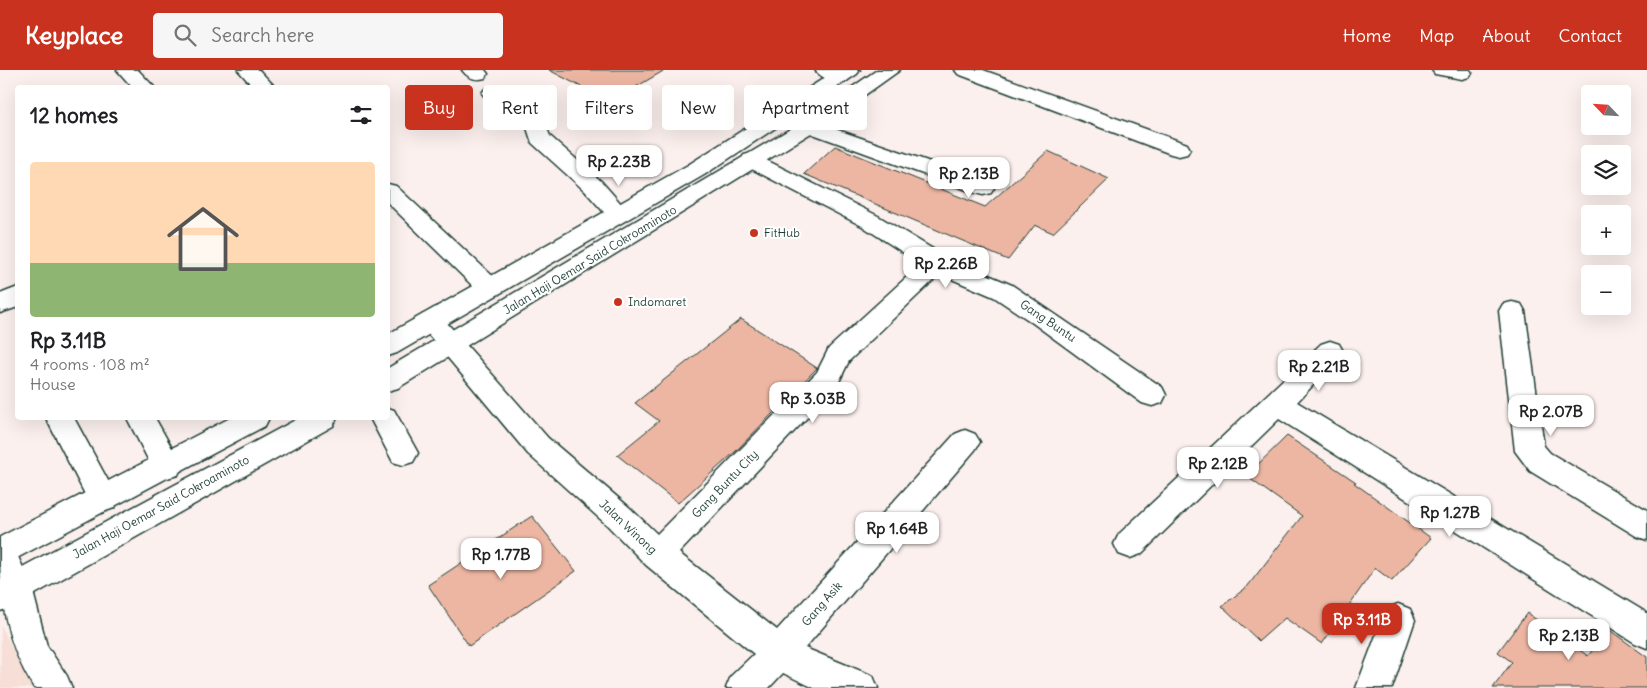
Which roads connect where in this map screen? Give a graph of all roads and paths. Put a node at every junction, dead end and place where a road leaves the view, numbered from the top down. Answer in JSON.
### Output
{"nodes":[{"id":1,"x":128,"y":70,"type":"edge"},
{"id":2,"x":248,"y":70,"type":"edge"},
{"id":3,"x":890,"y":70,"type":"edge"},
{"id":4,"x":965,"y":70,"type":"edge"},
{"id":5,"x":1442,"y":70,"type":"edge"},
{"id":6,"x":839,"y":72,"type":"edge"},
{"id":7,"x":1462,"y":73,"type":"dead end"},
{"id":8,"x":142,"y":85,"type":"edge"},
{"id":9,"x":263,"y":85,"type":"edge"},
{"id":10,"x":867,"y":86,"type":"edge"},
{"id":11,"x":538,"y":130,"type":"edge"},
{"id":12,"x":801,"y":130,"type":"edge"},
{"id":13,"x":819,"y":130,"type":"edge"},
{"id":14,"x":1180,"y":149,"type":"dead end"},
{"id":15,"x":752,"y":160,"type":"junction"},
{"id":16,"x":983,"y":188,"type":"dead end"},
{"id":17,"x":390,"y":193,"type":"edge"},
{"id":18,"x":618,"y":214,"type":"junction"},
{"id":19,"x":937,"y":263,"type":"junction"},
{"id":20,"x":490,"y":288,"type":"junction"},
{"id":21,"x":15,"y":297,"type":"edge"},
{"id":22,"x":0,"y":304,"type":"edge"},
{"id":23,"x":1512,"y":311,"type":"dead end"},
{"id":24,"x":441,"y":334,"type":"junction"},
{"id":25,"x":390,"y":346,"type":"edge"},
{"id":26,"x":1330,"y":351,"type":"dead end"},
{"id":27,"x":390,"y":379,"type":"edge"},
{"id":28,"x":1152,"y":395,"type":"dead end"},
{"id":29,"x":1277,"y":404,"type":"junction"},
{"id":30,"x":61,"y":420,"type":"edge"},
{"id":31,"x":142,"y":420,"type":"edge"},
{"id":32,"x":251,"y":420,"type":"edge"},
{"id":33,"x":319,"y":420,"type":"edge"},
{"id":34,"x":385,"y":420,"type":"edge"},
{"id":35,"x":965,"y":442,"type":"dead end"},
{"id":36,"x":403,"y":453,"type":"dead end"},
{"id":37,"x":167,"y":466,"type":"junction"},
{"id":38,"x":103,"y":498,"type":"junction"},
{"id":39,"x":1647,"y":526,"type":"edge"},
{"id":40,"x":1130,"y":544,"type":"dead end"},
{"id":41,"x":0,"y":553,"type":"edge"},
{"id":42,"x":657,"y":555,"type":"junction"},
{"id":43,"x":8,"y":592,"type":"edge"},
{"id":44,"x":1398,"y":620,"type":"dead end"},
{"id":45,"x":1647,"y":632,"type":"edge"},
{"id":46,"x":779,"y":653,"type":"junction"},
{"id":47,"x":54,"y":688,"type":"edge"},
{"id":48,"x":744,"y":688,"type":"edge"},
{"id":49,"x":860,"y":688,"type":"edge"},
{"id":50,"x":1374,"y":688,"type":"edge"}],
"edges":[{"from":1,"to":8,"type":"street"},
{"from":2,"to":9,"type":"street"},
{"from":3,"to":10,"type":"street","name":"Jalan Haji Oemar Said Cokroaminoto"},
{"from":4,"to":14,"type":"street"},
{"from":5,"to":7,"type":"street"},
{"from":6,"to":18,"type":"street","name":"Jalan Haji Oemar Said Cokroaminoto"},
{"from":11,"to":18,"type":"street"},
{"from":12,"to":15,"type":"street","name":"Jalan Haji Oemar Said Cokroaminoto"},
{"from":13,"to":16,"type":"street"},
{"from":15,"to":19,"type":"street","name":"Gang Buntu"},
{"from":15,"to":24,"type":"street","name":"Jalan Haji Oemar Said Cokroaminoto"},
{"from":17,"to":20,"type":"street"},
{"from":18,"to":20,"type":"street","name":"Jalan Haji Oemar Said Cokroaminoto"},
{"from":19,"to":28,"type":"street","name":"Gang Buntu"},
{"from":19,"to":42,"type":"street","name":"Gang Buntu City"},
{"from":20,"to":24,"type":"street","name":"Jalan Haji Oemar Said Cokroaminoto"},
{"from":21,"to":22,"type":"street"},
{"from":23,"to":39,"type":"street"},
{"from":24,"to":25,"type":"street","name":"Jalan Haji Oemar Said Cokroaminoto"},
{"from":24,"to":27,"type":"street","name":"Jalan Haji Oemar Said Cokroaminoto"},
{"from":24,"to":42,"type":"street","name":"Jalan Winong"},
{"from":26,"to":29,"type":"street"},
{"from":29,"to":40,"type":"street"},
{"from":29,"to":45,"type":"street"},
{"from":30,"to":38,"type":"street"},
{"from":31,"to":37,"type":"street"},
{"from":32,"to":37,"type":"street"},
{"from":33,"to":43,"type":"street","name":"Jalan Haji Oemar Said Cokroaminoto"},
{"from":34,"to":36,"type":"street"},
{"from":35,"to":46,"type":"street","name":"Gang Asik"},
{"from":37,"to":38,"type":"street"},
{"from":38,"to":41,"type":"street"},
{"from":41,"to":43,"type":"street"},
{"from":42,"to":46,"type":"street","name":"Jalan Winong"},
{"from":43,"to":47,"type":"street"},
{"from":44,"to":50,"type":"street"},
{"from":46,"to":48,"type":"street","name":"Gang Asik"},
{"from":46,"to":49,"type":"street","name":"Jalan Winong"}]}
